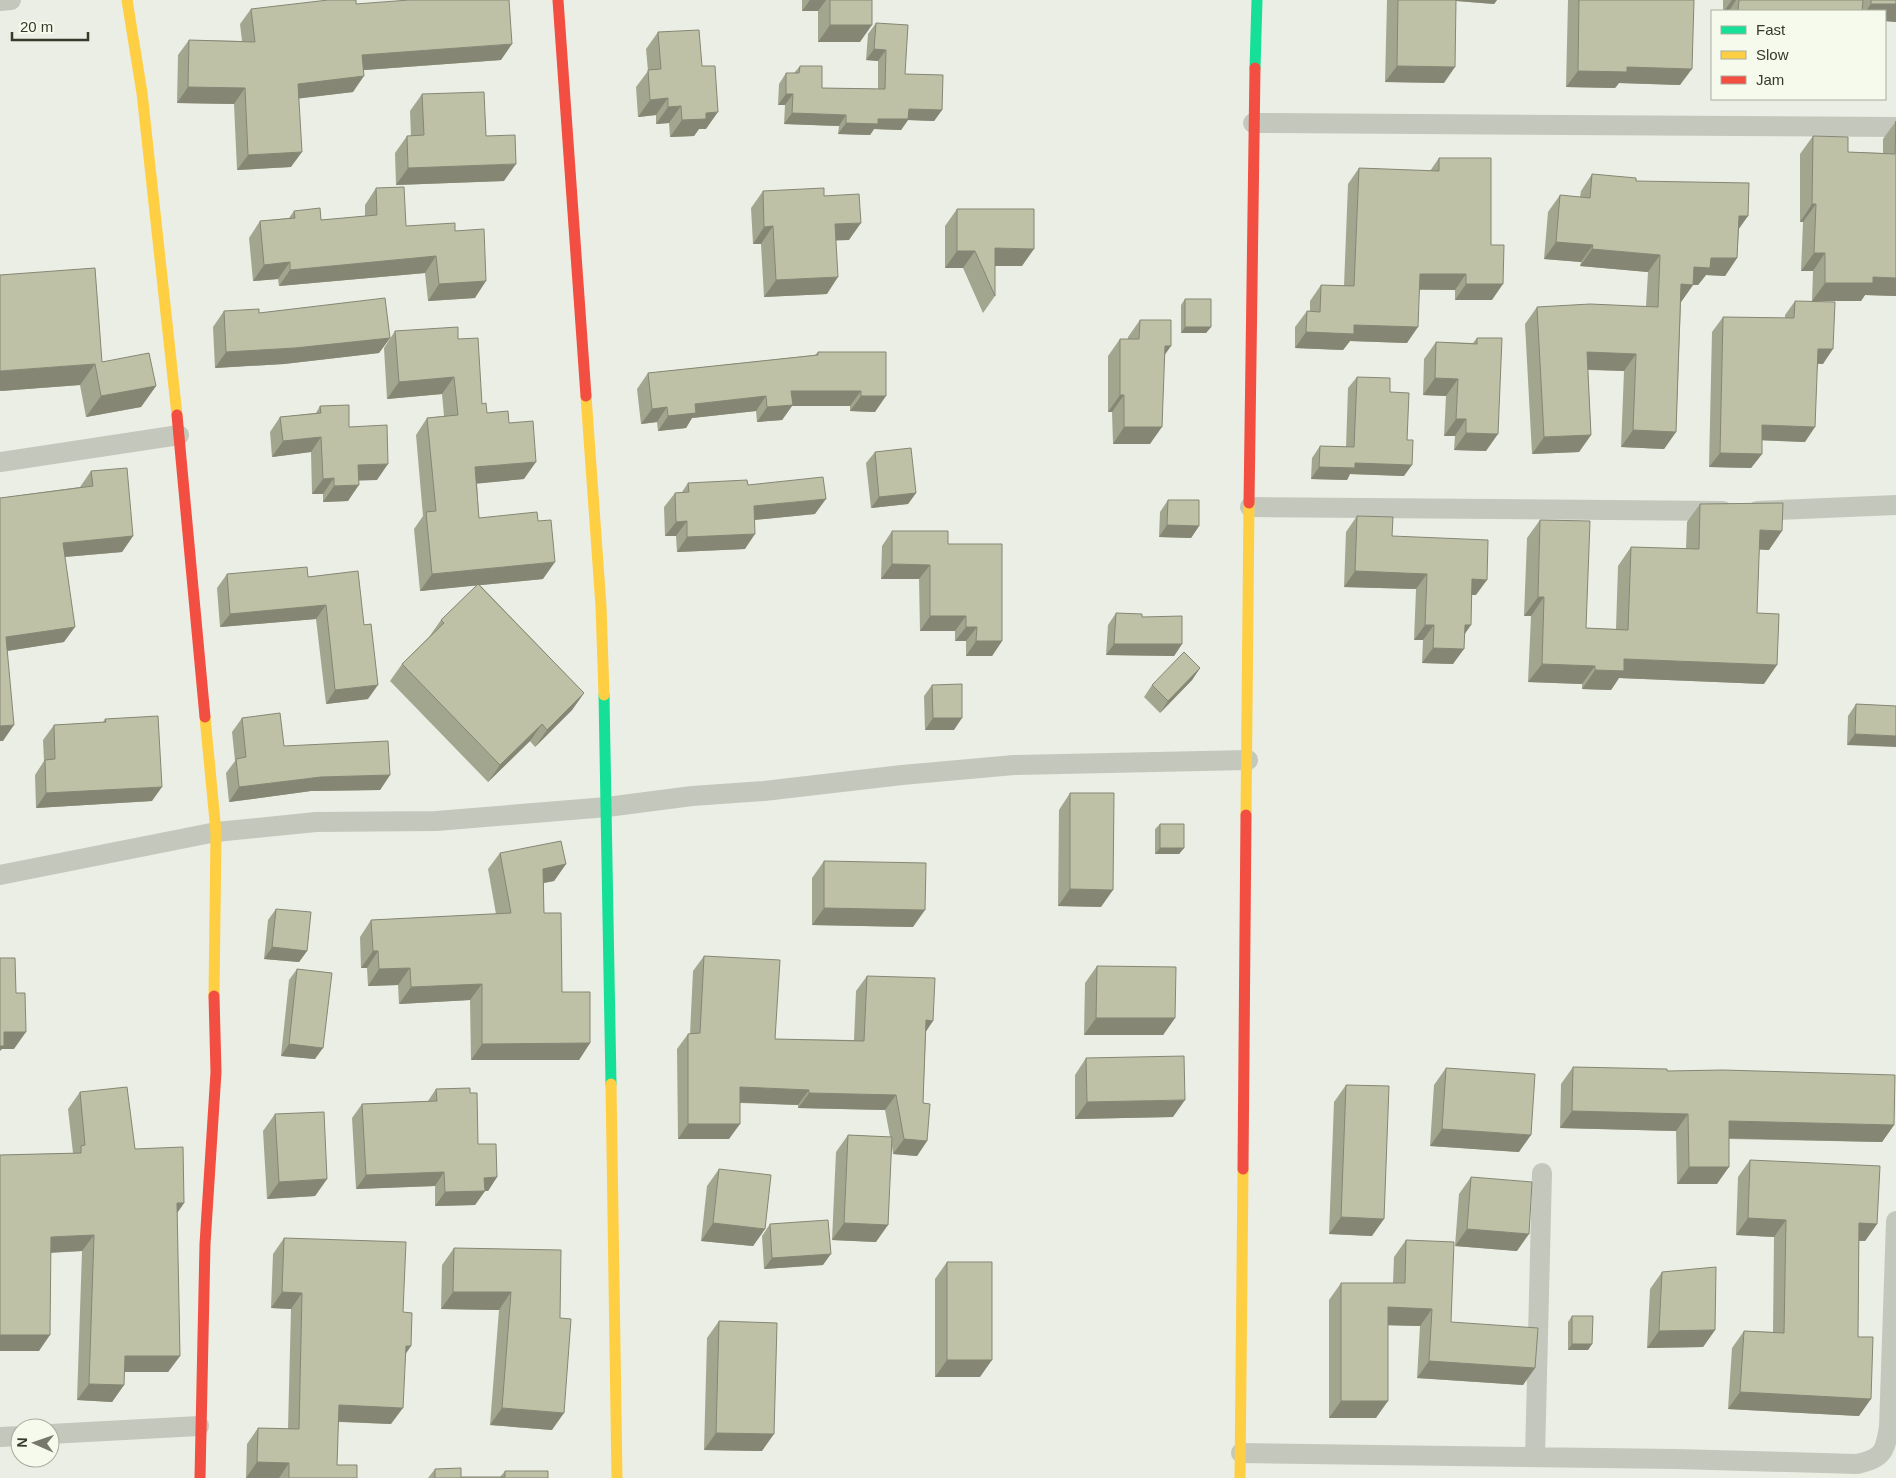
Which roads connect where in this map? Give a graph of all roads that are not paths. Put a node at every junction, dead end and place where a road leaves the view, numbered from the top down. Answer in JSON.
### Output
{"nodes":[{"id":1,"x":10,"y":0,"type":"edge"},
{"id":2,"x":127,"y":0,"type":"edge"},
{"id":3,"x":558,"y":0,"type":"edge"},
{"id":4,"x":1257,"y":0,"type":"edge"},
{"id":5,"x":0,"y":1,"type":"edge"},
{"id":6,"x":1253,"y":123,"type":"junction"},
{"id":7,"x":1896,"y":127,"type":"edge"},
{"id":8,"x":179,"y":435,"type":"junction"},
{"id":9,"x":0,"y":462,"type":"edge"},
{"id":10,"x":1896,"y":505,"type":"edge"},
{"id":11,"x":1250,"y":508,"type":"junction"},
{"id":12,"x":1248,"y":760,"type":"junction"},
{"id":13,"x":607,"y":807,"type":"junction"},
{"id":14,"x":216,"y":832,"type":"junction"},
{"id":15,"x":0,"y":875,"type":"edge"},
{"id":16,"x":1542,"y":1173,"type":"dead end"},
{"id":17,"x":1896,"y":1220,"type":"edge"},
{"id":18,"x":200,"y":1426,"type":"junction"},
{"id":19,"x":60,"y":1433,"type":"edge"},
{"id":20,"x":1241,"y":1453,"type":"junction"},
{"id":21,"x":1535,"y":1457,"type":"junction"},
{"id":22,"x":200,"y":1478,"type":"edge"},
{"id":23,"x":617,"y":1478,"type":"edge"},
{"id":24,"x":1240,"y":1478,"type":"edge"}],
"edges":[{"from":1,"to":5,"type":"street"},
{"from":2,"to":8,"type":"street"},
{"from":3,"to":13,"type":"street"},
{"from":4,"to":6,"type":"street"},
{"from":6,"to":7,"type":"street"},
{"from":6,"to":11,"type":"street"},
{"from":8,"to":9,"type":"street"},
{"from":8,"to":14,"type":"street"},
{"from":10,"to":11,"type":"street"},
{"from":11,"to":12,"type":"street"},
{"from":12,"to":13,"type":"street"},
{"from":12,"to":20,"type":"street"},
{"from":13,"to":14,"type":"street"},
{"from":13,"to":23,"type":"street"},
{"from":14,"to":15,"type":"street"},
{"from":14,"to":18,"type":"street"},
{"from":16,"to":21,"type":"street"},
{"from":17,"to":21,"type":"street"},
{"from":18,"to":19,"type":"street"},
{"from":18,"to":22,"type":"street"},
{"from":20,"to":21,"type":"street"},
{"from":20,"to":24,"type":"street"}]}
